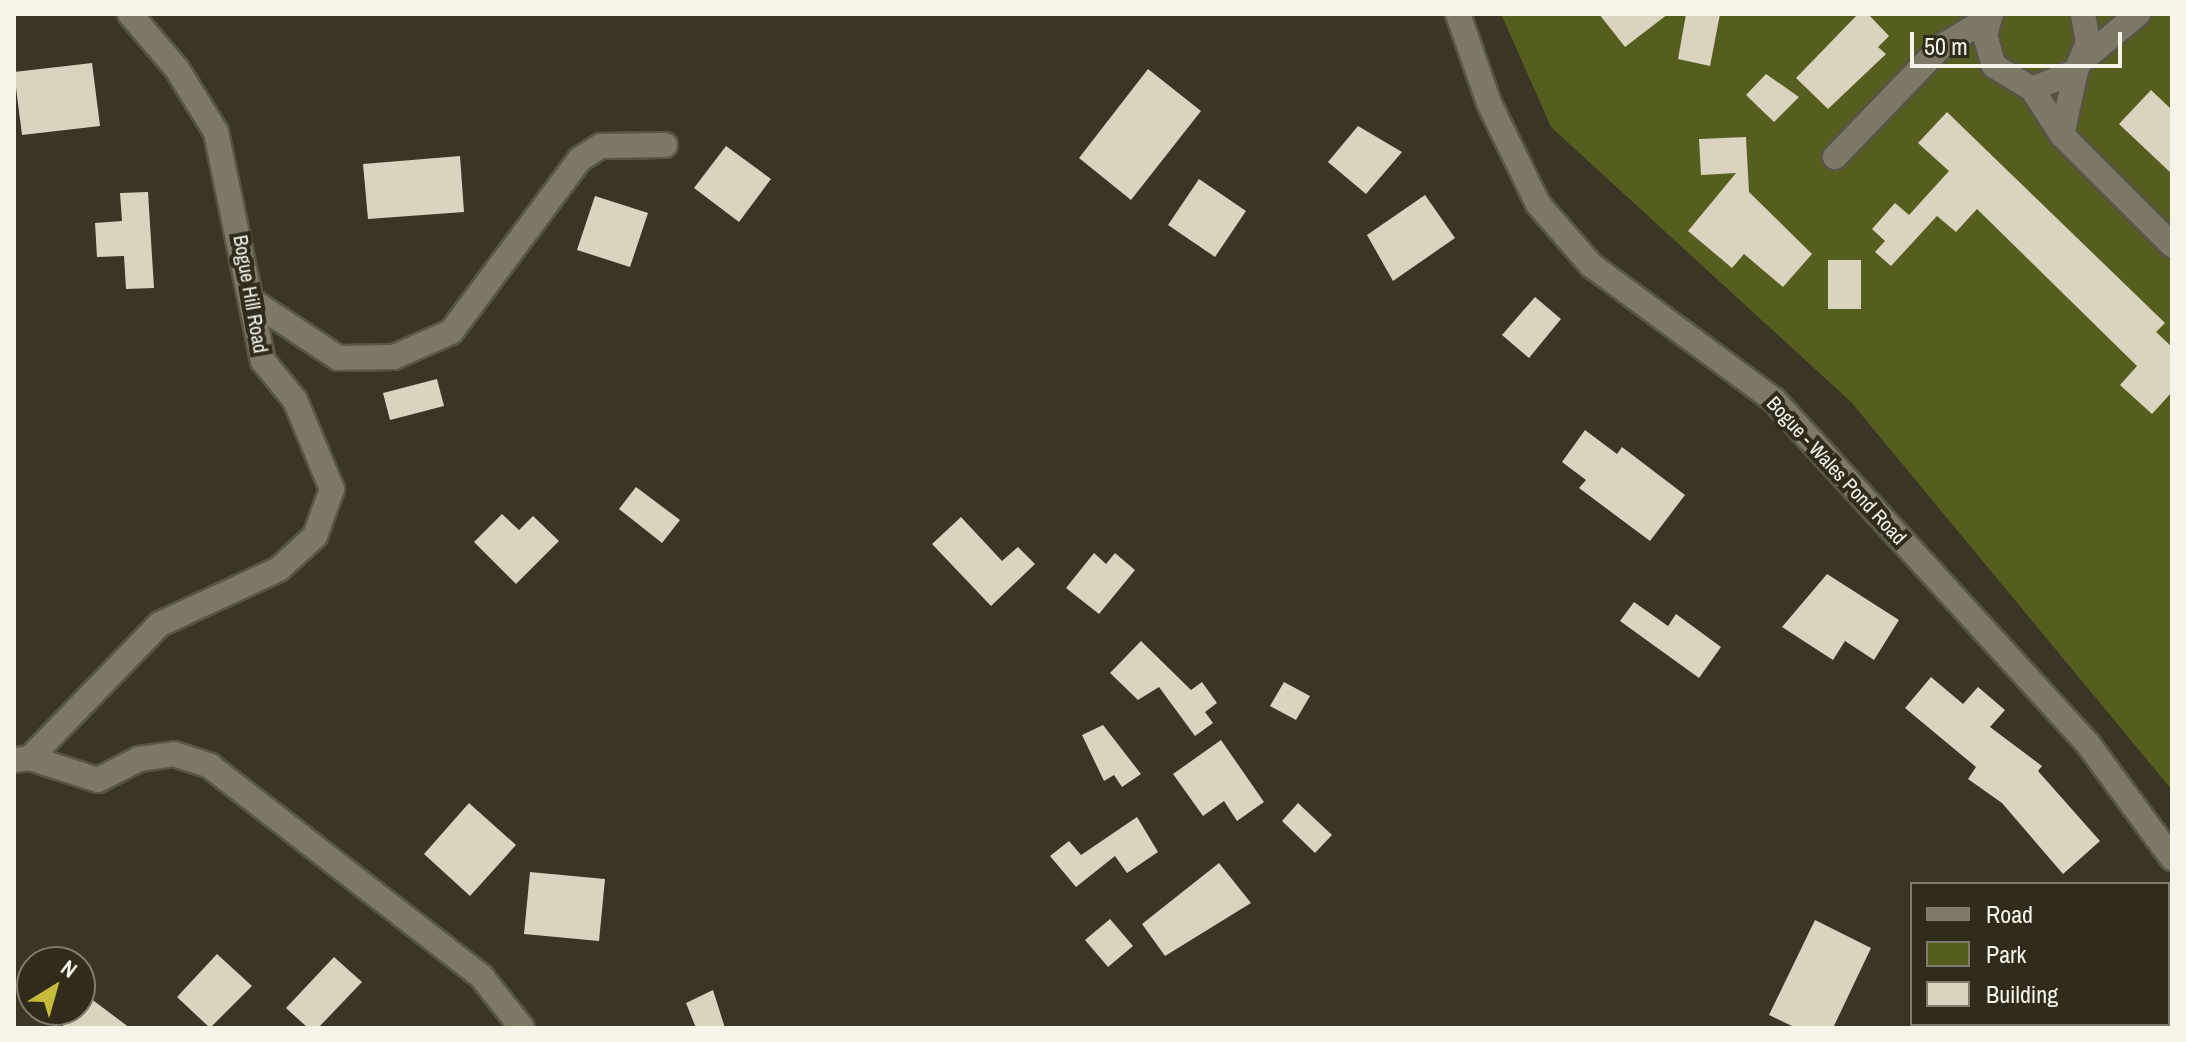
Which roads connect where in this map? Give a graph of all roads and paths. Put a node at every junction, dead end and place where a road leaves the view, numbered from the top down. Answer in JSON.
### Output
{"nodes":[{"id":1,"x":130,"y":14,"type":"edge"},
{"id":2,"x":1458,"y":14,"type":"edge"},
{"id":3,"x":2086,"y":14,"type":"edge"},
{"id":4,"x":1990,"y":16,"type":"edge"},
{"id":5,"x":2132,"y":19,"type":"edge"},
{"id":6,"x":1942,"y":46,"type":"junction"},
{"id":7,"x":1989,"y":53,"type":"junction"},
{"id":8,"x":2080,"y":64,"type":"junction"},
{"id":9,"x":2032,"y":89,"type":"junction"},
{"id":10,"x":2062,"y":135,"type":"junction"},
{"id":11,"x":665,"y":145,"type":"dead end"},
{"id":12,"x":1835,"y":157,"type":"dead end"},
{"id":13,"x":2172,"y":245,"type":"edge"},
{"id":14,"x":252,"y":301,"type":"junction"},
{"id":15,"x":22,"y":759,"type":"edge"},
{"id":16,"x":2172,"y":858,"type":"edge"},
{"id":17,"x":522,"y":1028,"type":"edge"}],
"edges":[{"from":1,"to":14,"type":"street","name":"Bogue Hill Road"},
{"from":2,"to":16,"type":"street","name":"Bogue - Wales Pond Road"},
{"from":3,"to":5,"type":"street"},
{"from":3,"to":8,"type":"street"},
{"from":4,"to":6,"type":"street"},
{"from":4,"to":7,"type":"street"},
{"from":5,"to":8,"type":"street"},
{"from":6,"to":7,"type":"street"},
{"from":6,"to":12,"type":"street"},
{"from":7,"to":9,"type":"street"},
{"from":8,"to":9,"type":"street"},
{"from":8,"to":10,"type":"street"},
{"from":9,"to":10,"type":"street"},
{"from":10,"to":13,"type":"street"},
{"from":11,"to":14,"type":"street"},
{"from":14,"to":15,"type":"street","name":"Bogue Hill Road"},
{"from":15,"to":17,"type":"street"}]}
